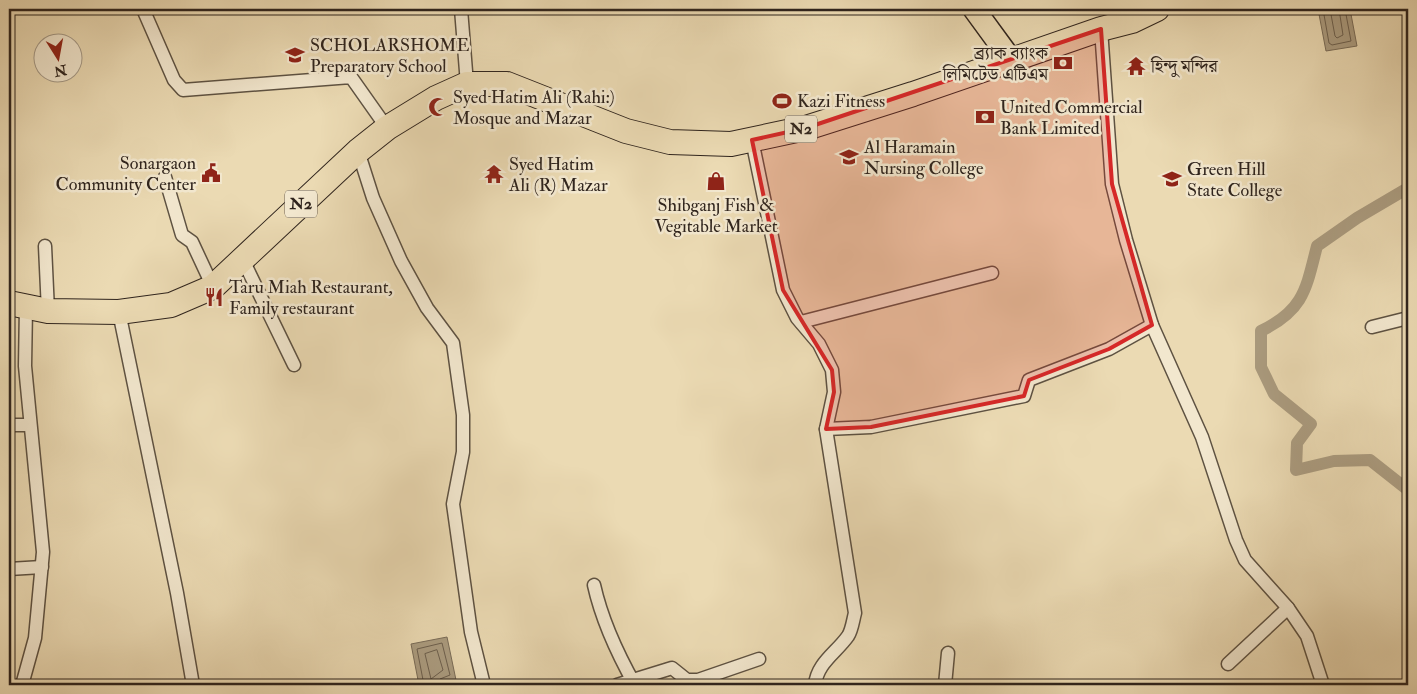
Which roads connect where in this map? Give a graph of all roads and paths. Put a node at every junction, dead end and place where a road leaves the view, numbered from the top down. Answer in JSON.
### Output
{"nodes":[{"id":1,"x":143,"y":9,"type":"edge"},
{"id":2,"x":462,"y":9,"type":"edge"},
{"id":3,"x":974,"y":9,"type":"edge"},
{"id":4,"x":1157,"y":9,"type":"edge"},
{"id":5,"x":1101,"y":29,"type":"junction"},
{"id":6,"x":1012,"y":61,"type":"junction"},
{"id":7,"x":467,"y":84,"type":"junction"},
{"id":8,"x":387,"y":128,"type":"junction"},
{"id":9,"x":752,"y":140,"type":"junction"},
{"id":10,"x":358,"y":151,"type":"junction"},
{"id":11,"x":165,"y":177,"type":"dead end"},
{"id":12,"x":45,"y":246,"type":"dead end"},
{"id":13,"x":243,"y":260,"type":"junction"},
{"id":14,"x":992,"y":273,"type":"dead end"},
{"id":15,"x":213,"y":287,"type":"junction"},
{"id":16,"x":28,"y":307,"type":"edge"},
{"id":17,"x":119,"y":312,"type":"junction"},
{"id":18,"x":1408,"y":318,"type":"edge"},
{"id":19,"x":801,"y":322,"type":"junction"},
{"id":20,"x":1152,"y":325,"type":"junction"},
{"id":21,"x":1372,"y":327,"type":"dead end"},
{"id":22,"x":294,"y":365,"type":"dead end"},
{"id":23,"x":9,"y":425,"type":"edge"},
{"id":24,"x":29,"y":425,"type":"junction"},
{"id":25,"x":826,"y":428,"type":"junction"},
{"id":26,"x":42,"y":567,"type":"junction"},
{"id":27,"x":9,"y":569,"type":"edge"},
{"id":28,"x":594,"y":585,"type":"dead end"},
{"id":29,"x":1288,"y":608,"type":"junction"},
{"id":30,"x":948,"y":653,"type":"dead end"},
{"id":31,"x":759,"y":659,"type":"dead end"},
{"id":32,"x":1228,"y":664,"type":"dead end"},
{"id":33,"x":633,"y":682,"type":"edge"},
{"id":34,"x":22,"y":685,"type":"edge"},
{"id":35,"x":193,"y":685,"type":"edge"},
{"id":36,"x":484,"y":685,"type":"edge"},
{"id":37,"x":617,"y":685,"type":"edge"},
{"id":38,"x":816,"y":685,"type":"edge"},
{"id":39,"x":945,"y":685,"type":"edge"},
{"id":40,"x":1323,"y":685,"type":"edge"}],
"edges":[{"from":1,"to":8,"type":"street"},
{"from":2,"to":7,"type":"street"},
{"from":3,"to":6,"type":"main road"},
{"from":4,"to":5,"type":"highway","number":"N2"},
{"from":5,"to":6,"type":"highway","number":"N2"},
{"from":5,"to":20,"type":"street"},
{"from":6,"to":9,"type":"highway","number":"N2"},
{"from":7,"to":8,"type":"highway","number":"N2"},
{"from":7,"to":9,"type":"highway","number":"N2"},
{"from":8,"to":10,"type":"highway","number":"N2"},
{"from":9,"to":19,"type":"street"},
{"from":10,"to":13,"type":"highway","number":"N2"},
{"from":10,"to":36,"type":"street"},
{"from":11,"to":15,"type":"street"},
{"from":12,"to":16,"type":"street"},
{"from":13,"to":15,"type":"highway","number":"N2"},
{"from":13,"to":22,"type":"street"},
{"from":14,"to":19,"type":"street"},
{"from":15,"to":17,"type":"highway","number":"N2"},
{"from":16,"to":17,"type":"highway","number":"N2"},
{"from":16,"to":24,"type":"street"},
{"from":17,"to":35,"type":"street"},
{"from":18,"to":21,"type":"street"},
{"from":19,"to":25,"type":"street"},
{"from":20,"to":25,"type":"street"},
{"from":20,"to":29,"type":"street"},
{"from":23,"to":24,"type":"street"},
{"from":24,"to":26,"type":"street"},
{"from":25,"to":38,"type":"street"},
{"from":26,"to":27,"type":"street"},
{"from":26,"to":34,"type":"street"},
{"from":28,"to":33,"type":"street"},
{"from":29,"to":32,"type":"street"},
{"from":29,"to":40,"type":"street"},
{"from":30,"to":39,"type":"street"},
{"from":31,"to":33,"type":"street"},
{"from":33,"to":37,"type":"street"}]}
